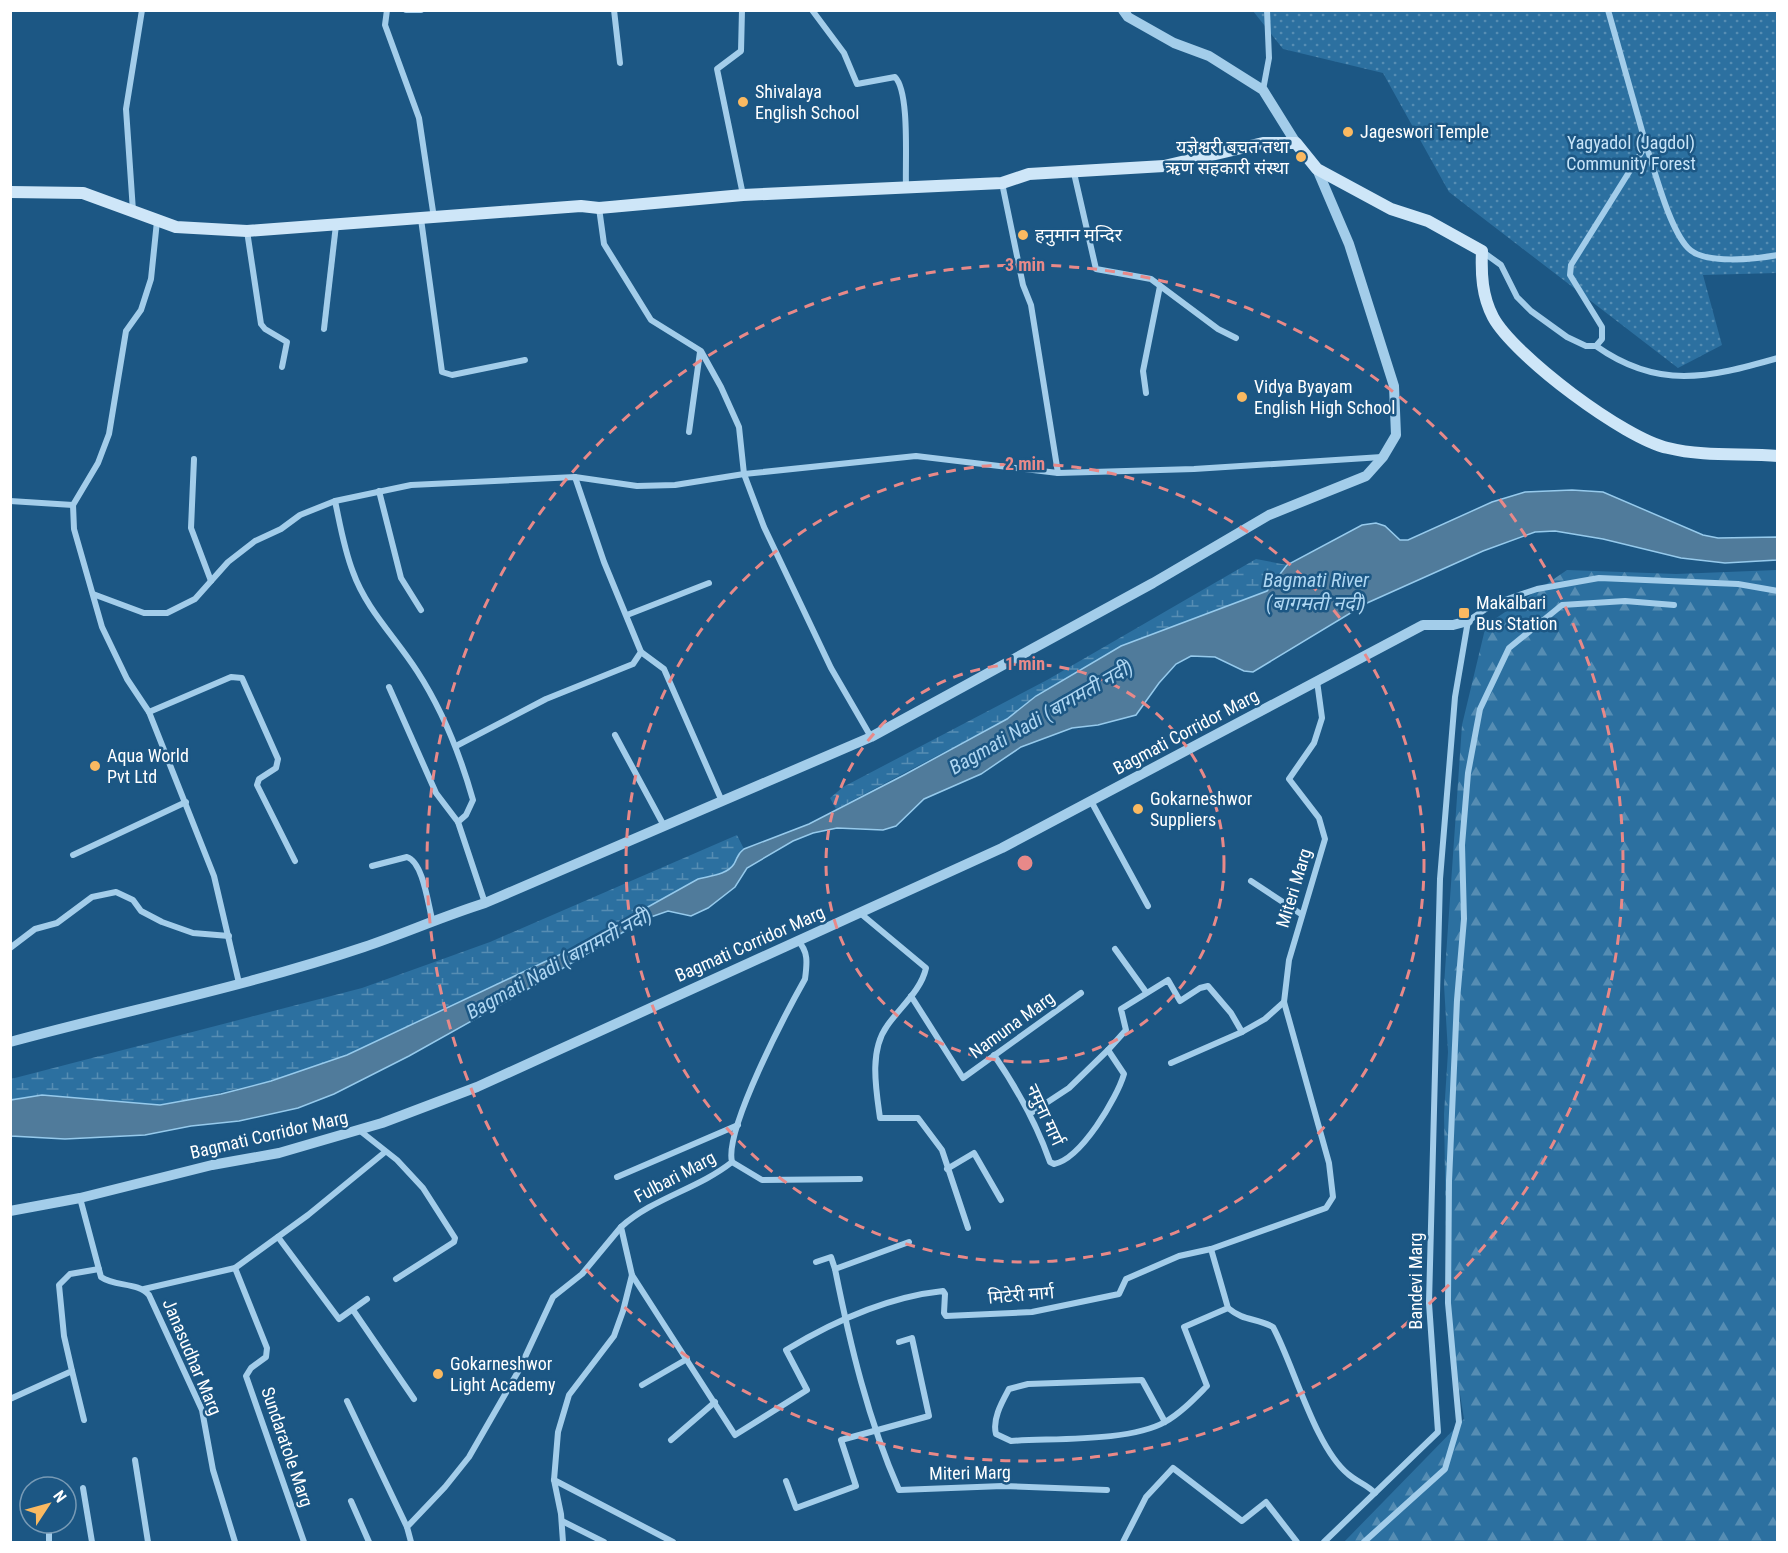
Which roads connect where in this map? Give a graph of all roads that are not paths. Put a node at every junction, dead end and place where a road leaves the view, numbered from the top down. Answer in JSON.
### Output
{"nodes":[{"id":1,"x":142,"y":10,"type":"edge"},
{"id":2,"x":387,"y":10,"type":"edge"},
{"id":3,"x":406,"y":10,"type":"edge"},
{"id":4,"x":421,"y":10,"type":"edge"},
{"id":5,"x":614,"y":10,"type":"edge"},
{"id":6,"x":742,"y":10,"type":"edge"},
{"id":7,"x":812,"y":10,"type":"edge"},
{"id":8,"x":1123,"y":10,"type":"edge"},
{"id":9,"x":1267,"y":10,"type":"edge"},
{"id":10,"x":1608,"y":10,"type":"edge"},
{"id":11,"x":620,"y":63,"type":"dead end"},
{"id":12,"x":1263,"y":90,"type":"junction"},
{"id":13,"x":1296,"y":143,"type":"junction"},
{"id":14,"x":1646,"y":145,"type":"junction"},
{"id":15,"x":1317,"y":169,"type":"junction"},
{"id":16,"x":1074,"y":173,"type":"junction"},
{"id":17,"x":1002,"y":183,"type":"junction"},
{"id":18,"x":906,"y":186,"type":"junction"},
{"id":19,"x":10,"y":192,"type":"edge"},
{"id":20,"x":743,"y":195,"type":"junction"},
{"id":21,"x":599,"y":208,"type":"junction"},
{"id":22,"x":133,"y":212,"type":"junction"},
{"id":23,"x":427,"y":219,"type":"junction"},
{"id":24,"x":157,"y":220,"type":"junction"},
{"id":25,"x":336,"y":225,"type":"junction"},
{"id":26,"x":247,"y":231,"type":"junction"},
{"id":27,"x":1482,"y":251,"type":"junction"},
{"id":28,"x":1778,"y":255,"type":"edge"},
{"id":29,"x":1160,"y":286,"type":"junction"},
{"id":30,"x":324,"y":329,"type":"dead end"},
{"id":31,"x":1236,"y":338,"type":"dead end"},
{"id":32,"x":1596,"y":346,"type":"junction"},
{"id":33,"x":700,"y":351,"type":"junction"},
{"id":34,"x":1778,"y":357,"type":"edge"},
{"id":35,"x":525,"y":360,"type":"dead end"},
{"id":36,"x":282,"y":367,"type":"dead end"},
{"id":37,"x":1146,"y":393,"type":"dead end"},
{"id":38,"x":689,"y":432,"type":"dead end"},
{"id":39,"x":1778,"y":456,"type":"edge"},
{"id":40,"x":1383,"y":457,"type":"junction"},
{"id":41,"x":194,"y":459,"type":"dead end"},
{"id":42,"x":1058,"y":473,"type":"junction"},
{"id":43,"x":744,"y":474,"type":"junction"},
{"id":44,"x":575,"y":477,"type":"junction"},
{"id":45,"x":379,"y":491,"type":"junction"},
{"id":46,"x":10,"y":501,"type":"edge"},
{"id":47,"x":335,"y":501,"type":"junction"},
{"id":48,"x":73,"y":504,"type":"junction"},
{"id":49,"x":211,"y":581,"type":"junction"},
{"id":50,"x":709,"y":583,"type":"dead end"},
{"id":51,"x":1778,"y":591,"type":"edge"},
{"id":52,"x":93,"y":594,"type":"junction"},
{"id":53,"x":1674,"y":605,"type":"dead end"},
{"id":54,"x":421,"y":610,"type":"dead end"},
{"id":55,"x":627,"y":615,"type":"junction"},
{"id":56,"x":1468,"y":621,"type":"junction"},
{"id":57,"x":641,"y":652,"type":"junction"},
{"id":58,"x":1317,"y":680,"type":"junction"},
{"id":59,"x":389,"y":687,"type":"dead end"},
{"id":60,"x":149,"y":712,"type":"junction"},
{"id":61,"x":615,"y":735,"type":"dead end"},
{"id":62,"x":871,"y":737,"type":"junction"},
{"id":63,"x":456,"y":746,"type":"junction"},
{"id":64,"x":721,"y":799,"type":"junction"},
{"id":65,"x":1090,"y":801,"type":"junction"},
{"id":66,"x":186,"y":802,"type":"junction"},
{"id":67,"x":458,"y":822,"type":"junction"},
{"id":68,"x":663,"y":824,"type":"junction"},
{"id":69,"x":73,"y":855,"type":"dead end"},
{"id":70,"x":295,"y":861,"type":"dead end"},
{"id":71,"x":372,"y":866,"type":"dead end"},
{"id":72,"x":1251,"y":881,"type":"dead end"},
{"id":73,"x":484,"y":903,"type":"junction"},
{"id":74,"x":1148,"y":906,"type":"dead end"},
{"id":75,"x":860,"y":913,"type":"junction"},
{"id":76,"x":1301,"y":914,"type":"junction"},
{"id":77,"x":432,"y":919,"type":"junction"},
{"id":78,"x":229,"y":936,"type":"junction"},
{"id":79,"x":797,"y":940,"type":"junction"},
{"id":80,"x":10,"y":948,"type":"edge"},
{"id":81,"x":1115,"y":949,"type":"dead end"},
{"id":82,"x":239,"y":983,"type":"junction"},
{"id":83,"x":1146,"y":992,"type":"junction"},
{"id":84,"x":1081,"y":993,"type":"dead end"},
{"id":85,"x":911,"y":996,"type":"junction"},
{"id":86,"x":1284,"y":1002,"type":"junction"},
{"id":87,"x":1242,"y":1032,"type":"junction"},
{"id":88,"x":10,"y":1042,"type":"edge"},
{"id":89,"x":1108,"y":1050,"type":"junction"},
{"id":90,"x":994,"y":1055,"type":"junction"},
{"id":91,"x":1171,"y":1063,"type":"dead end"},
{"id":92,"x":1031,"y":1113,"type":"junction"},
{"id":93,"x":738,"y":1125,"type":"junction"},
{"id":94,"x":359,"y":1130,"type":"junction"},
{"id":95,"x":385,"y":1152,"type":"junction"},
{"id":96,"x":732,"y":1162,"type":"junction"},
{"id":97,"x":947,"y":1169,"type":"junction"},
{"id":98,"x":617,"y":1177,"type":"dead end"},
{"id":99,"x":860,"y":1179,"type":"dead end"},
{"id":100,"x":80,"y":1198,"type":"junction"},
{"id":101,"x":1001,"y":1200,"type":"dead end"},
{"id":102,"x":10,"y":1211,"type":"edge"},
{"id":103,"x":621,"y":1227,"type":"junction"},
{"id":104,"x":968,"y":1228,"type":"dead end"},
{"id":105,"x":278,"y":1237,"type":"junction"},
{"id":106,"x":909,"y":1242,"type":"dead end"},
{"id":107,"x":1210,"y":1249,"type":"junction"},
{"id":108,"x":816,"y":1262,"type":"dead end"},
{"id":109,"x":235,"y":1268,"type":"junction"},
{"id":110,"x":99,"y":1269,"type":"junction"},
{"id":111,"x":835,"y":1269,"type":"junction"},
{"id":112,"x":632,"y":1275,"type":"junction"},
{"id":113,"x":396,"y":1279,"type":"dead end"},
{"id":114,"x":144,"y":1289,"type":"junction"},
{"id":115,"x":367,"y":1299,"type":"dead end"},
{"id":116,"x":1228,"y":1308,"type":"junction"},
{"id":117,"x":353,"y":1310,"type":"junction"},
{"id":118,"x":845,"y":1318,"type":"junction"},
{"id":119,"x":899,"y":1342,"type":"dead end"},
{"id":120,"x":687,"y":1359,"type":"junction"},
{"id":121,"x":72,"y":1371,"type":"junction"},
{"id":122,"x":642,"y":1386,"type":"dead end"},
{"id":123,"x":10,"y":1399,"type":"edge"},
{"id":124,"x":414,"y":1399,"type":"dead end"},
{"id":125,"x":347,"y":1401,"type":"dead end"},
{"id":126,"x":715,"y":1402,"type":"junction"},
{"id":127,"x":84,"y":1420,"type":"dead end"},
{"id":128,"x":1165,"y":1422,"type":"junction"},
{"id":129,"x":875,"y":1430,"type":"junction"},
{"id":130,"x":671,"y":1440,"type":"dead end"},
{"id":131,"x":135,"y":1460,"type":"dead end"},
{"id":132,"x":554,"y":1480,"type":"junction"},
{"id":133,"x":786,"y":1480,"type":"dead end"},
{"id":134,"x":82,"y":1488,"type":"dead end"},
{"id":135,"x":1107,"y":1490,"type":"dead end"},
{"id":136,"x":1374,"y":1493,"type":"junction"},
{"id":137,"x":351,"y":1501,"type":"dead end"},
{"id":138,"x":562,"y":1521,"type":"junction"},
{"id":139,"x":406,"y":1527,"type":"junction"},
{"id":140,"x":92,"y":1542,"type":"edge"},
{"id":141,"x":148,"y":1542,"type":"edge"},
{"id":142,"x":235,"y":1542,"type":"edge"},
{"id":143,"x":304,"y":1542,"type":"edge"},
{"id":144,"x":369,"y":1542,"type":"edge"},
{"id":145,"x":411,"y":1542,"type":"edge"},
{"id":146,"x":563,"y":1542,"type":"edge"},
{"id":147,"x":604,"y":1542,"type":"edge"},
{"id":148,"x":673,"y":1542,"type":"edge"},
{"id":149,"x":1123,"y":1542,"type":"edge"},
{"id":150,"x":1297,"y":1542,"type":"edge"},
{"id":151,"x":1324,"y":1542,"type":"edge"},
{"id":152,"x":1364,"y":1542,"type":"edge"}],
"edges":[{"from":1,"to":22,"type":"street"},
{"from":2,"to":23,"type":"street"},
{"from":3,"to":4,"type":"street"},
{"from":5,"to":11,"type":"street"},
{"from":6,"to":20,"type":"street"},
{"from":7,"to":18,"type":"street"},
{"from":8,"to":12,"type":"street"},
{"from":9,"to":12,"type":"street"},
{"from":10,"to":14,"type":"street"},
{"from":12,"to":13,"type":"street"},
{"from":13,"to":15,"type":"main road"},
{"from":13,"to":16,"type":"main road"},
{"from":14,"to":28,"type":"street"},
{"from":14,"to":32,"type":"street"},
{"from":15,"to":27,"type":"main road"},
{"from":15,"to":40,"type":"street"},
{"from":16,"to":17,"type":"main road"},
{"from":16,"to":29,"type":"street"},
{"from":17,"to":18,"type":"main road"},
{"from":17,"to":42,"type":"street"},
{"from":18,"to":20,"type":"main road"},
{"from":19,"to":22,"type":"main road"},
{"from":20,"to":21,"type":"main road"},
{"from":21,"to":23,"type":"main road"},
{"from":21,"to":33,"type":"street"},
{"from":22,"to":24,"type":"main road"},
{"from":23,"to":25,"type":"main road"},
{"from":23,"to":35,"type":"street"},
{"from":24,"to":26,"type":"main road"},
{"from":24,"to":48,"type":"street"},
{"from":25,"to":26,"type":"main road"},
{"from":25,"to":30,"type":"street"},
{"from":26,"to":36,"type":"street"},
{"from":27,"to":32,"type":"street"},
{"from":27,"to":39,"type":"main road"},
{"from":29,"to":31,"type":"street"},
{"from":29,"to":37,"type":"street"},
{"from":32,"to":34,"type":"street"},
{"from":33,"to":38,"type":"street"},
{"from":33,"to":43,"type":"street"},
{"from":40,"to":42,"type":"street"},
{"from":40,"to":62,"type":"street"},
{"from":41,"to":49,"type":"street"},
{"from":42,"to":43,"type":"street"},
{"from":43,"to":44,"type":"street"},
{"from":43,"to":62,"type":"street"},
{"from":44,"to":45,"type":"street"},
{"from":44,"to":55,"type":"street"},
{"from":45,"to":47,"type":"street"},
{"from":45,"to":54,"type":"street"},
{"from":46,"to":48,"type":"street"},
{"from":47,"to":49,"type":"street"},
{"from":47,"to":63,"type":"street"},
{"from":48,"to":52,"type":"street"},
{"from":49,"to":52,"type":"street"},
{"from":50,"to":55,"type":"street"},
{"from":51,"to":56,"type":"street"},
{"from":52,"to":60,"type":"street"},
{"from":53,"to":152,"type":"street"},
{"from":55,"to":57,"type":"street"},
{"from":56,"to":58,"type":"street","name":"Bagmati Corridor Marg"},
{"from":56,"to":136,"type":"street","name":"Bandevi Marg"},
{"from":57,"to":63,"type":"street"},
{"from":57,"to":64,"type":"street"},
{"from":58,"to":65,"type":"street","name":"Bagmati Corridor Marg"},
{"from":58,"to":76,"type":"street","name":"Miteri Marg"},
{"from":59,"to":67,"type":"street"},
{"from":60,"to":66,"type":"street"},
{"from":60,"to":70,"type":"street"},
{"from":61,"to":68,"type":"street"},
{"from":62,"to":64,"type":"street"},
{"from":63,"to":67,"type":"street"},
{"from":64,"to":68,"type":"street"},
{"from":65,"to":74,"type":"street"},
{"from":65,"to":75,"type":"street","name":"Bagmati Corridor Marg"},
{"from":66,"to":69,"type":"street"},
{"from":66,"to":78,"type":"street"},
{"from":67,"to":73,"type":"street"},
{"from":68,"to":73,"type":"street"},
{"from":71,"to":77,"type":"street"},
{"from":72,"to":76,"type":"street"},
{"from":73,"to":77,"type":"street"},
{"from":75,"to":79,"type":"street","name":"Bagmati Corridor Marg"},
{"from":75,"to":85,"type":"street"},
{"from":76,"to":86,"type":"street","name":"Miteri Marg"},
{"from":77,"to":82,"type":"street"},
{"from":78,"to":80,"type":"street"},
{"from":78,"to":82,"type":"street"},
{"from":79,"to":93,"type":"street","name":"Fulbari Marg"},
{"from":79,"to":94,"type":"street","name":"Bagmati Corridor Marg"},
{"from":81,"to":83,"type":"street"},
{"from":82,"to":88,"type":"street"},
{"from":83,"to":87,"type":"street"},
{"from":83,"to":89,"type":"street"},
{"from":84,"to":90,"type":"street","name":"Namuna Marg"},
{"from":85,"to":90,"type":"street","name":"Namuna Marg"},
{"from":85,"to":97,"type":"street"},
{"from":86,"to":87,"type":"street"},
{"from":86,"to":107,"type":"street","name":"मिटेरी मार्ग"},
{"from":87,"to":91,"type":"street"},
{"from":89,"to":92,"type":"street"},
{"from":89,"to":92,"type":"street","name":"नमुना मार्ग"},
{"from":90,"to":92,"type":"street","name":"नमुना मार्ग"},
{"from":93,"to":96,"type":"street","name":"Fulbari Marg"},
{"from":93,"to":98,"type":"street","name":"Fulbari Marg"},
{"from":94,"to":95,"type":"street"},
{"from":94,"to":100,"type":"street","name":"Bagmati Corridor Marg"},
{"from":95,"to":105,"type":"street","name":"Janasudhar Marg"},
{"from":95,"to":113,"type":"street"},
{"from":96,"to":99,"type":"street","name":"Fulbari Marg"},
{"from":96,"to":103,"type":"street","name":"Fulbari Marg"},
{"from":97,"to":101,"type":"street"},
{"from":97,"to":104,"type":"street"},
{"from":100,"to":102,"type":"street","name":"Bagmati Corridor Marg"},
{"from":100,"to":110,"type":"street"},
{"from":103,"to":112,"type":"street"},
{"from":103,"to":139,"type":"street"},
{"from":105,"to":109,"type":"street","name":"Janasudhar Marg"},
{"from":105,"to":117,"type":"street"},
{"from":106,"to":111,"type":"street"},
{"from":107,"to":116,"type":"street"},
{"from":107,"to":118,"type":"street","name":"मिटेरी मार्ग"},
{"from":108,"to":111,"type":"street"},
{"from":109,"to":114,"type":"street","name":"Janasudhar Marg"},
{"from":109,"to":143,"type":"street","name":"Sundaratole Marg"},
{"from":110,"to":114,"type":"street","name":"Janasudhar Marg"},
{"from":110,"to":121,"type":"street"},
{"from":111,"to":118,"type":"street","name":"Miteri Marg"},
{"from":112,"to":120,"type":"street"},
{"from":112,"to":132,"type":"street"},
{"from":114,"to":142,"type":"street","name":"Janasudhar Marg"},
{"from":115,"to":117,"type":"street"},
{"from":116,"to":128,"type":"street"},
{"from":116,"to":136,"type":"street"},
{"from":117,"to":124,"type":"street"},
{"from":118,"to":126,"type":"street"},
{"from":118,"to":129,"type":"street","name":"Miteri Marg"},
{"from":119,"to":129,"type":"street"},
{"from":120,"to":122,"type":"street"},
{"from":120,"to":126,"type":"street"},
{"from":121,"to":123,"type":"street"},
{"from":121,"to":127,"type":"street"},
{"from":125,"to":139,"type":"street"},
{"from":126,"to":130,"type":"street"},
{"from":128,"to":128,"type":"street"},
{"from":129,"to":133,"type":"street"},
{"from":129,"to":135,"type":"street","name":"Miteri Marg"},
{"from":131,"to":141,"type":"street"},
{"from":132,"to":138,"type":"street"},
{"from":132,"to":148,"type":"street"},
{"from":134,"to":140,"type":"street"},
{"from":136,"to":151,"type":"street","name":"Bandevi Marg"},
{"from":137,"to":144,"type":"street"},
{"from":138,"to":146,"type":"street"},
{"from":138,"to":147,"type":"street"},
{"from":139,"to":145,"type":"street"},
{"from":149,"to":150,"type":"street"}]}
